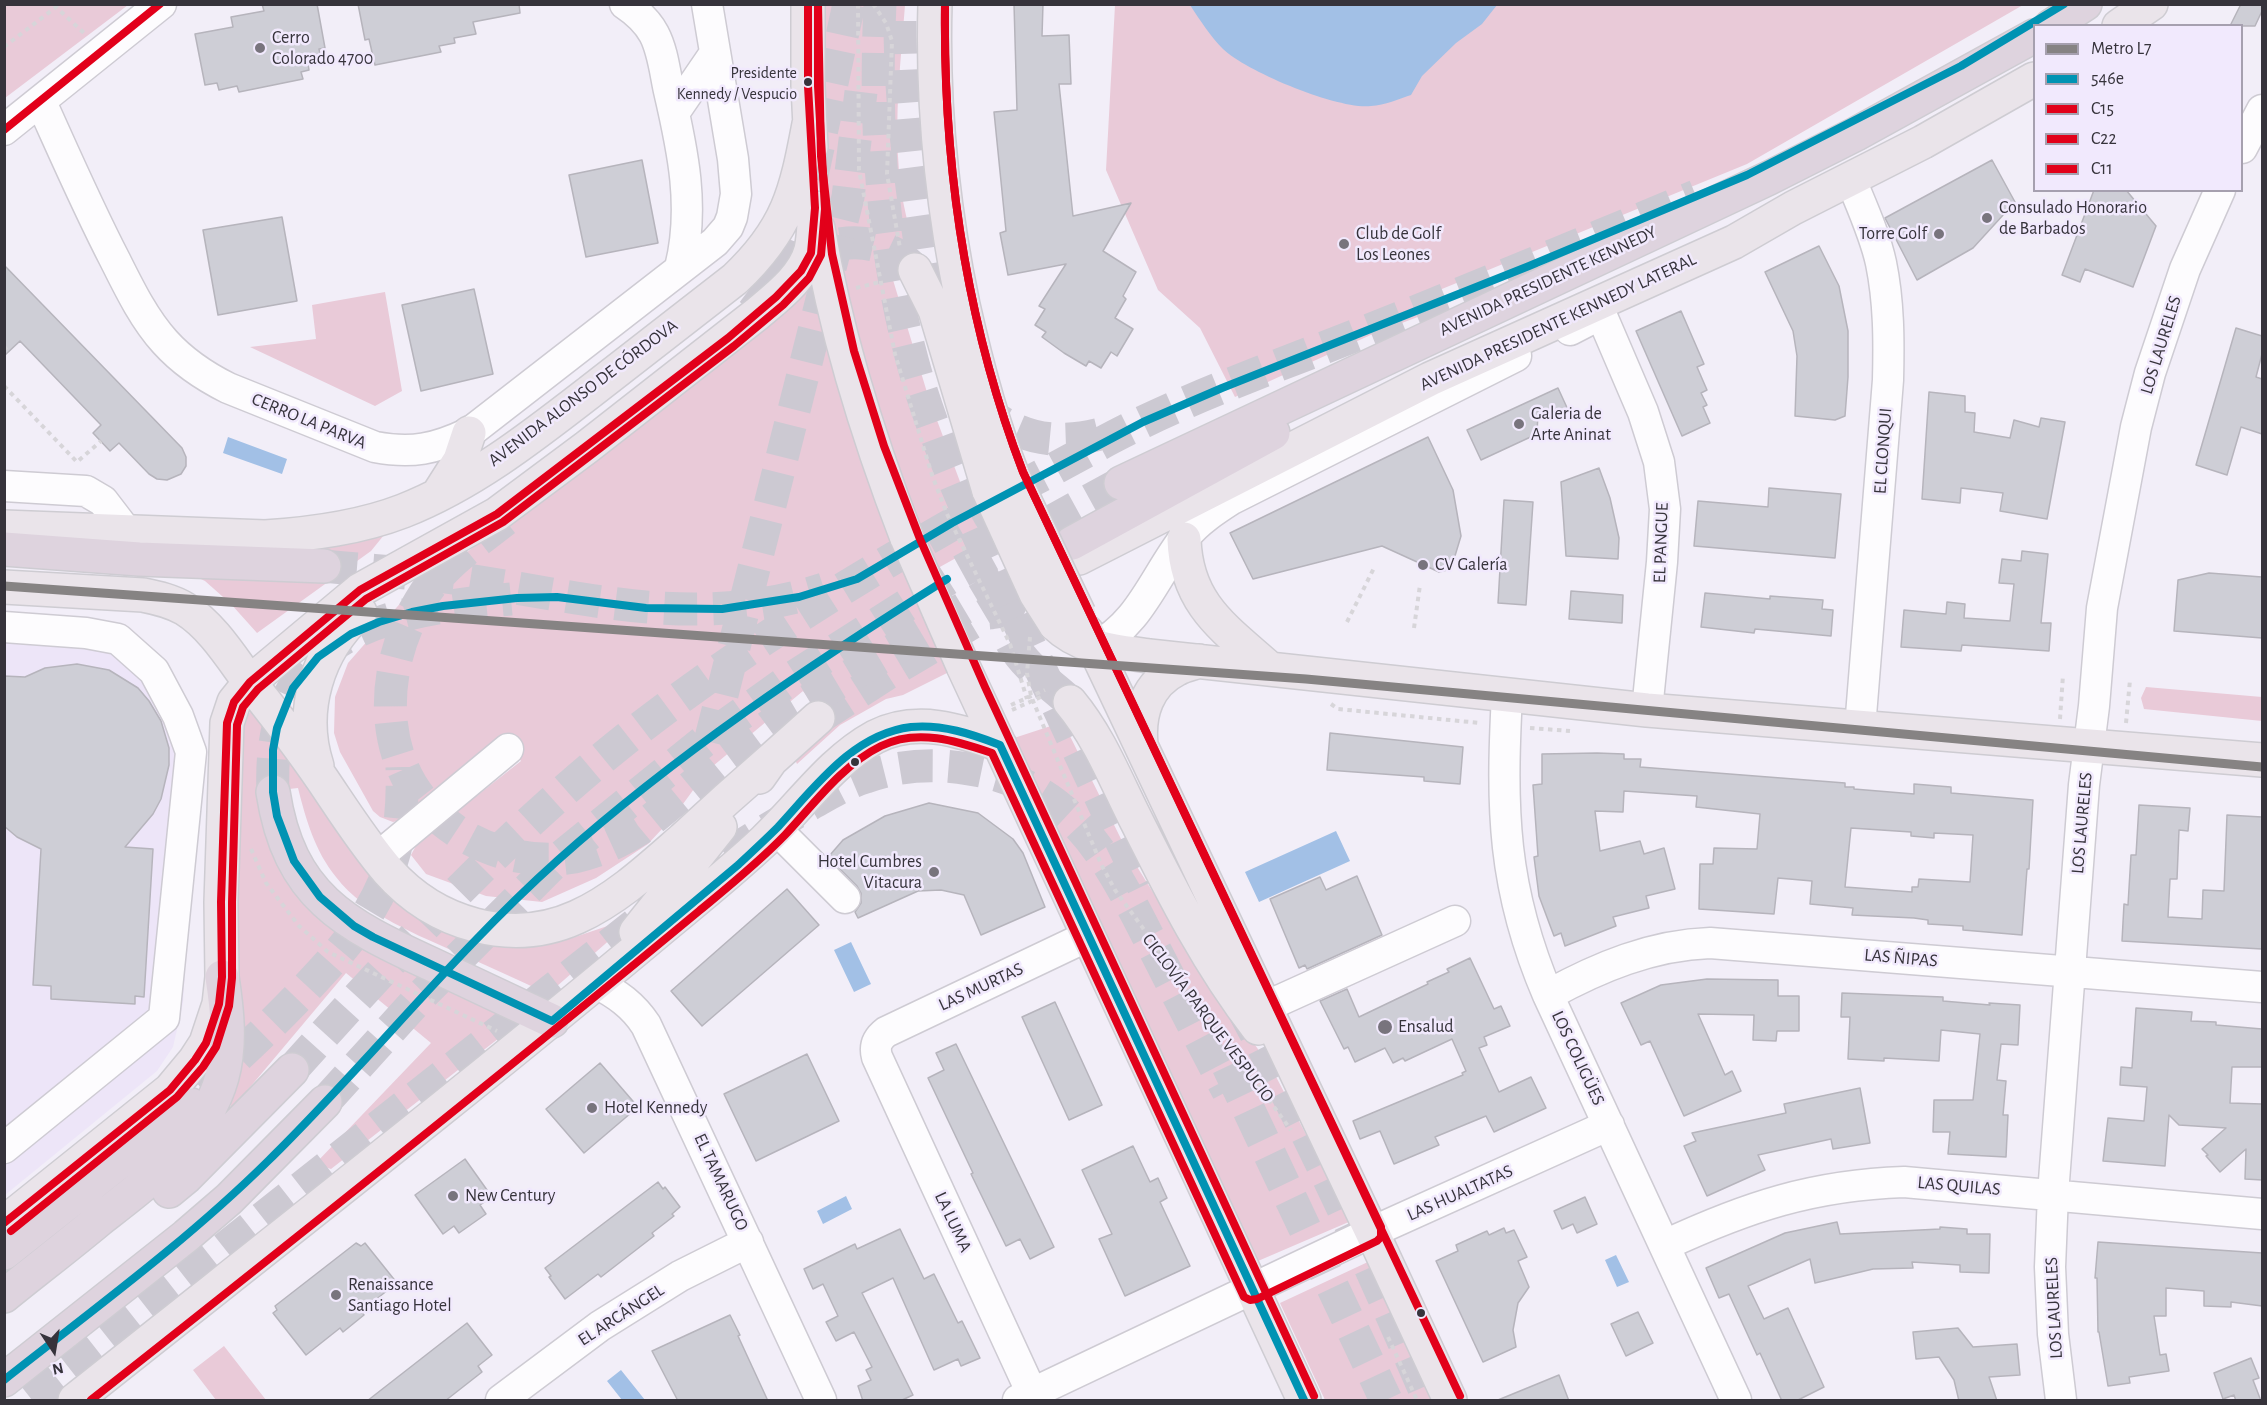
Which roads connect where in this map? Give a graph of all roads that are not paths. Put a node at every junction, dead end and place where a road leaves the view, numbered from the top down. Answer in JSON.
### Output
{"nodes":[{"id":1,"x":161,"y":4,"type":"edge"},
{"id":2,"x":625,"y":4,"type":"edge"},
{"id":3,"x":707,"y":4,"type":"edge"},
{"id":4,"x":808,"y":4,"type":"edge"},
{"id":5,"x":935,"y":4,"type":"edge"},
{"id":6,"x":2085,"y":4,"type":"edge"},
{"id":7,"x":2151,"y":4,"type":"edge"},
{"id":8,"x":2054,"y":24,"type":"edge"},
{"id":9,"x":2122,"y":24,"type":"edge"},
{"id":10,"x":2033,"y":37,"type":"edge"},
{"id":11,"x":715,"y":53,"type":"junction"},
{"id":12,"x":2033,"y":81,"type":"edge"},
{"id":13,"x":41,"y":102,"type":"junction"},
{"id":14,"x":2262,"y":110,"type":"edge"},
{"id":15,"x":674,"y":113,"type":"junction"},
{"id":16,"x":809,"y":124,"type":"junction"},
{"id":17,"x":4,"y":130,"type":"edge"},
{"id":18,"x":2243,"y":144,"type":"edge"},
{"id":19,"x":1851,"y":180,"type":"junction"},
{"id":20,"x":2219,"y":192,"type":"edge"},
{"id":21,"x":815,"y":208,"type":"junction"},
{"id":22,"x":1734,"y":242,"type":"junction"},
{"id":23,"x":680,"y":268,"type":"junction"},
{"id":24,"x":915,"y":270,"type":"tunnel mouth"},
{"id":25,"x":753,"y":286,"type":"tunnel mouth"},
{"id":26,"x":1601,"y":314,"type":"junction"},
{"id":27,"x":1422,"y":341,"type":"junction"},
{"id":28,"x":469,"y":433,"type":"junction"},
{"id":29,"x":502,"y":481,"type":"junction"},
{"id":30,"x":1001,"y":483,"type":"junction"},
{"id":31,"x":1121,"y":483,"type":"tunnel mouth"},
{"id":32,"x":4,"y":486,"type":"edge"},
{"id":33,"x":438,"y":494,"type":"junction"},
{"id":34,"x":405,"y":510,"type":"junction"},
{"id":35,"x":497,"y":514,"type":"junction"},
{"id":36,"x":4,"y":527,"type":"edge"},
{"id":37,"x":126,"y":531,"type":"junction"},
{"id":38,"x":1184,"y":539,"type":"junction"},
{"id":39,"x":4,"y":549,"type":"edge"},
{"id":40,"x":1079,"y":553,"type":"joint"},
{"id":41,"x":324,"y":567,"type":"tunnel mouth"},
{"id":42,"x":4,"y":587,"type":"edge"},
{"id":43,"x":48,"y":589,"type":"junction"},
{"id":44,"x":360,"y":590,"type":"junction"},
{"id":45,"x":109,"y":592,"type":"junction"},
{"id":46,"x":4,"y":627,"type":"edge"},
{"id":47,"x":56,"y":630,"type":"junction"},
{"id":48,"x":86,"y":633,"type":"junction"},
{"id":49,"x":1094,"y":647,"type":"junction"},
{"id":50,"x":1199,"y":661,"type":"junction"},
{"id":51,"x":1269,"y":668,"type":"junction"},
{"id":52,"x":250,"y":682,"type":"junction"},
{"id":53,"x":1057,"y":694,"type":"tunnel mouth"},
{"id":54,"x":1507,"y":694,"type":"junction"},
{"id":55,"x":1647,"y":710,"type":"junction"},
{"id":56,"x":818,"y":718,"type":"tunnel mouth"},
{"id":57,"x":992,"y":727,"type":"junction"},
{"id":58,"x":1860,"y":728,"type":"junction"},
{"id":59,"x":1140,"y":744,"type":"junction"},
{"id":60,"x":2088,"y":746,"type":"junction"},
{"id":61,"x":508,"y":749,"type":"dead end"},
{"id":62,"x":771,"y":760,"type":"junction"},
{"id":63,"x":2262,"y":760,"type":"edge"},
{"id":64,"x":320,"y":777,"type":"junction"},
{"id":65,"x":273,"y":792,"type":"tunnel mouth"},
{"id":66,"x":776,"y":829,"type":"junction"},
{"id":67,"x":378,"y":857,"type":"junction"},
{"id":68,"x":844,"y":898,"type":"dead end"},
{"id":69,"x":1438,"y":919,"type":"dead end"},
{"id":70,"x":1088,"y":936,"type":"junction"},
{"id":71,"x":2069,"y":973,"type":"junction"},
{"id":72,"x":222,"y":977,"type":"junction"},
{"id":73,"x":596,"y":983,"type":"junction"},
{"id":74,"x":2262,"y":987,"type":"edge"},
{"id":75,"x":1548,"y":995,"type":"junction"},
{"id":76,"x":1265,"y":1007,"type":"junction"},
{"id":77,"x":552,"y":1021,"type":"junction"},
{"id":78,"x":877,"y":1042,"type":"joint"},
{"id":79,"x":292,"y":1070,"type":"tunnel mouth"},
{"id":80,"x":1303,"y":1087,"type":"junction"},
{"id":81,"x":325,"y":1102,"type":"tunnel mouth"},
{"id":82,"x":191,"y":1105,"type":"tunnel mouth"},
{"id":83,"x":1609,"y":1125,"type":"junction"},
{"id":84,"x":4,"y":1148,"type":"edge"},
{"id":85,"x":2053,"y":1194,"type":"junction"},
{"id":86,"x":2262,"y":1214,"type":"edge"},
{"id":87,"x":4,"y":1222,"type":"edge"},
{"id":88,"x":1372,"y":1232,"type":"junction"},
{"id":89,"x":748,"y":1242,"type":"junction"},
{"id":90,"x":1665,"y":1245,"type":"junction"},
{"id":91,"x":4,"y":1253,"type":"edge"},
{"id":92,"x":1252,"y":1290,"type":"junction"},
{"id":93,"x":4,"y":1296,"type":"edge"},
{"id":94,"x":4,"y":1322,"type":"edge"},
{"id":95,"x":4,"y":1380,"type":"edge"},
{"id":96,"x":1028,"y":1398,"type":"edge"},
{"id":97,"x":75,"y":1401,"type":"edge"},
{"id":98,"x":501,"y":1401,"type":"edge"},
{"id":99,"x":821,"y":1401,"type":"edge"},
{"id":100,"x":1304,"y":1401,"type":"edge"},
{"id":101,"x":1450,"y":1401,"type":"edge"},
{"id":102,"x":1736,"y":1401,"type":"edge"},
{"id":103,"x":2061,"y":1401,"type":"edge"}],
"edges":[{"from":1,"to":13,"type":"street"},
{"from":2,"to":15,"type":"street"},
{"from":3,"to":11,"type":"street","name":"CERRO LA PARVA"},
{"from":4,"to":16,"type":"main road"},
{"from":5,"to":30,"type":"main road"},
{"from":6,"to":8,"type":"highway"},
{"from":7,"to":9,"type":"main road"},
{"from":10,"to":27,"type":"highway","name":"AVENIDA PRESIDENTE KENNEDY"},
{"from":11,"to":15,"type":"street"},
{"from":11,"to":23,"type":"street","name":"CERRO LA PARVA"},
{"from":12,"to":19,"type":"main road","name":"AVENIDA PRESIDENTE KENNEDY LATERAL"},
{"from":13,"to":17,"type":"street"},
{"from":13,"to":28,"type":"street","name":"CERRO LA PARVA"},
{"from":14,"to":18,"type":"street"},
{"from":15,"to":23,"type":"street"},
{"from":16,"to":21,"type":"main road"},
{"from":16,"to":33,"type":"main road","name":"AVENIDA ALONSO DE CÓRDOVA"},
{"from":19,"to":22,"type":"main road","name":"AVENIDA PRESIDENTE KENNEDY LATERAL"},
{"from":19,"to":58,"type":"street","name":"EL CLONQUI"},
{"from":20,"to":60,"type":"street","name":"LOS LAURELES"},
{"from":21,"to":35,"type":"main road"},
{"from":21,"to":57,"type":"main road","bridge":true},
{"from":22,"to":26,"type":"main road"},
{"from":22,"to":40,"type":"main road","name":"AVENIDA PRESIDENTE KENNEDY LATERAL"},
{"from":23,"to":28,"type":"street","name":"CERRO LA PARVA"},
{"from":24,"to":30,"type":"main road"},
{"from":25,"to":29,"type":"main road"},
{"from":26,"to":38,"type":"street","name":"AVENIDA PRESIDENTE KENNEDY LATERAL"},
{"from":26,"to":55,"type":"street","name":"EL PANGUE"},
{"from":27,"to":31,"type":"highway","name":"AVENIDA PRESIDENTE KENNEDY"},
{"from":27,"to":40,"type":"highway"},
{"from":28,"to":33,"type":"main road"},
{"from":29,"to":34,"type":"main road"},
{"from":29,"to":44,"type":"main road"},
{"from":30,"to":49,"type":"main road","bridge":true},
{"from":32,"to":37,"type":"street"},
{"from":33,"to":34,"type":"main road","name":"AVENIDA ALONSO DE CÓRDOVA"},
{"from":34,"to":37,"type":"main road","name":"AVENIDA ALONSO DE CÓRDOVA"},
{"from":35,"to":44,"type":"main road"},
{"from":35,"to":64,"type":"main road"},
{"from":36,"to":37,"type":"main road","name":"AVENIDA ALONSO DE CÓRDOVA"},
{"from":38,"to":49,"type":"street","name":"AVENIDA PRESIDENTE KENNEDY LATERAL"},
{"from":38,"to":51,"type":"main road"},
{"from":39,"to":41,"type":"highway"},
{"from":42,"to":43,"type":"main road"},
{"from":43,"to":45,"type":"main road"},
{"from":43,"to":47,"type":"street"},
{"from":44,"to":52,"type":"main road"},
{"from":45,"to":48,"type":"street"},
{"from":45,"to":52,"type":"main road"},
{"from":46,"to":47,"type":"street"},
{"from":47,"to":48,"type":"street"},
{"from":48,"to":84,"type":"street"},
{"from":49,"to":50,"type":"main road"},
{"from":49,"to":59,"type":"main road"},
{"from":50,"to":51,"type":"main road"},
{"from":50,"to":59,"type":"main road"},
{"from":51,"to":54,"type":"main road"},
{"from":52,"to":64,"type":"main road"},
{"from":52,"to":72,"type":"main road"},
{"from":53,"to":80,"type":"main road"},
{"from":54,"to":55,"type":"main road"},
{"from":54,"to":75,"type":"street","name":"LOS COLIGÜES"},
{"from":55,"to":58,"type":"main road"},
{"from":56,"to":62,"type":"main road"},
{"from":57,"to":66,"type":"main road"},
{"from":57,"to":70,"type":"main road"},
{"from":58,"to":60,"type":"main road"},
{"from":59,"to":76,"type":"main road"},
{"from":60,"to":63,"type":"main road"},
{"from":60,"to":71,"type":"street","name":"LOS LAURELES"},
{"from":61,"to":67,"type":"street"},
{"from":62,"to":67,"type":"main road"},
{"from":62,"to":73,"type":"main road"},
{"from":64,"to":67,"type":"main road"},
{"from":65,"to":77,"type":"highway"},
{"from":66,"to":68,"type":"street"},
{"from":66,"to":73,"type":"main road"},
{"from":69,"to":76,"type":"street"},
{"from":70,"to":78,"type":"street","name":"LAS MURTAS"},
{"from":70,"to":92,"type":"main road"},
{"from":71,"to":74,"type":"street","name":"LAS ÑIPAS"},
{"from":71,"to":75,"type":"street","name":"LAS ÑIPAS"},
{"from":71,"to":85,"type":"street","name":"LOS LAURELES"},
{"from":72,"to":87,"type":"main road"},
{"from":72,"to":93,"type":"highway"},
{"from":73,"to":77,"type":"main road"},
{"from":73,"to":89,"type":"street","name":"EL TAMARUGO"},
{"from":75,"to":83,"type":"street","name":"LOS COLIGÜES"},
{"from":76,"to":80,"type":"main road"},
{"from":77,"to":97,"type":"main road"},
{"from":78,"to":96,"type":"street","name":"LA LUMA"},
{"from":79,"to":94,"type":"highway"},
{"from":80,"to":88,"type":"main road"},
{"from":81,"to":95,"type":"highway"},
{"from":82,"to":91,"type":"highway"},
{"from":83,"to":88,"type":"street","name":"LAS HUALTATAS"},
{"from":83,"to":90,"type":"street","name":"LOS COLIGÜES"},
{"from":85,"to":86,"type":"street","name":"LAS QUILAS"},
{"from":85,"to":90,"type":"street","name":"LAS QUILAS"},
{"from":85,"to":103,"type":"street","name":"LOS LAURELES"},
{"from":88,"to":92,"type":"street","name":"LAS HUALTATAS"},
{"from":88,"to":101,"type":"main road"},
{"from":89,"to":98,"type":"street","name":"EL ARCÁNGEL"},
{"from":89,"to":99,"type":"street","name":"EL TAMARUGO"},
{"from":90,"to":102,"type":"street","name":"LOS COLIGÜES"},
{"from":92,"to":96,"type":"street","name":"LAS HUALTATAS"},
{"from":92,"to":100,"type":"main road"}]}
